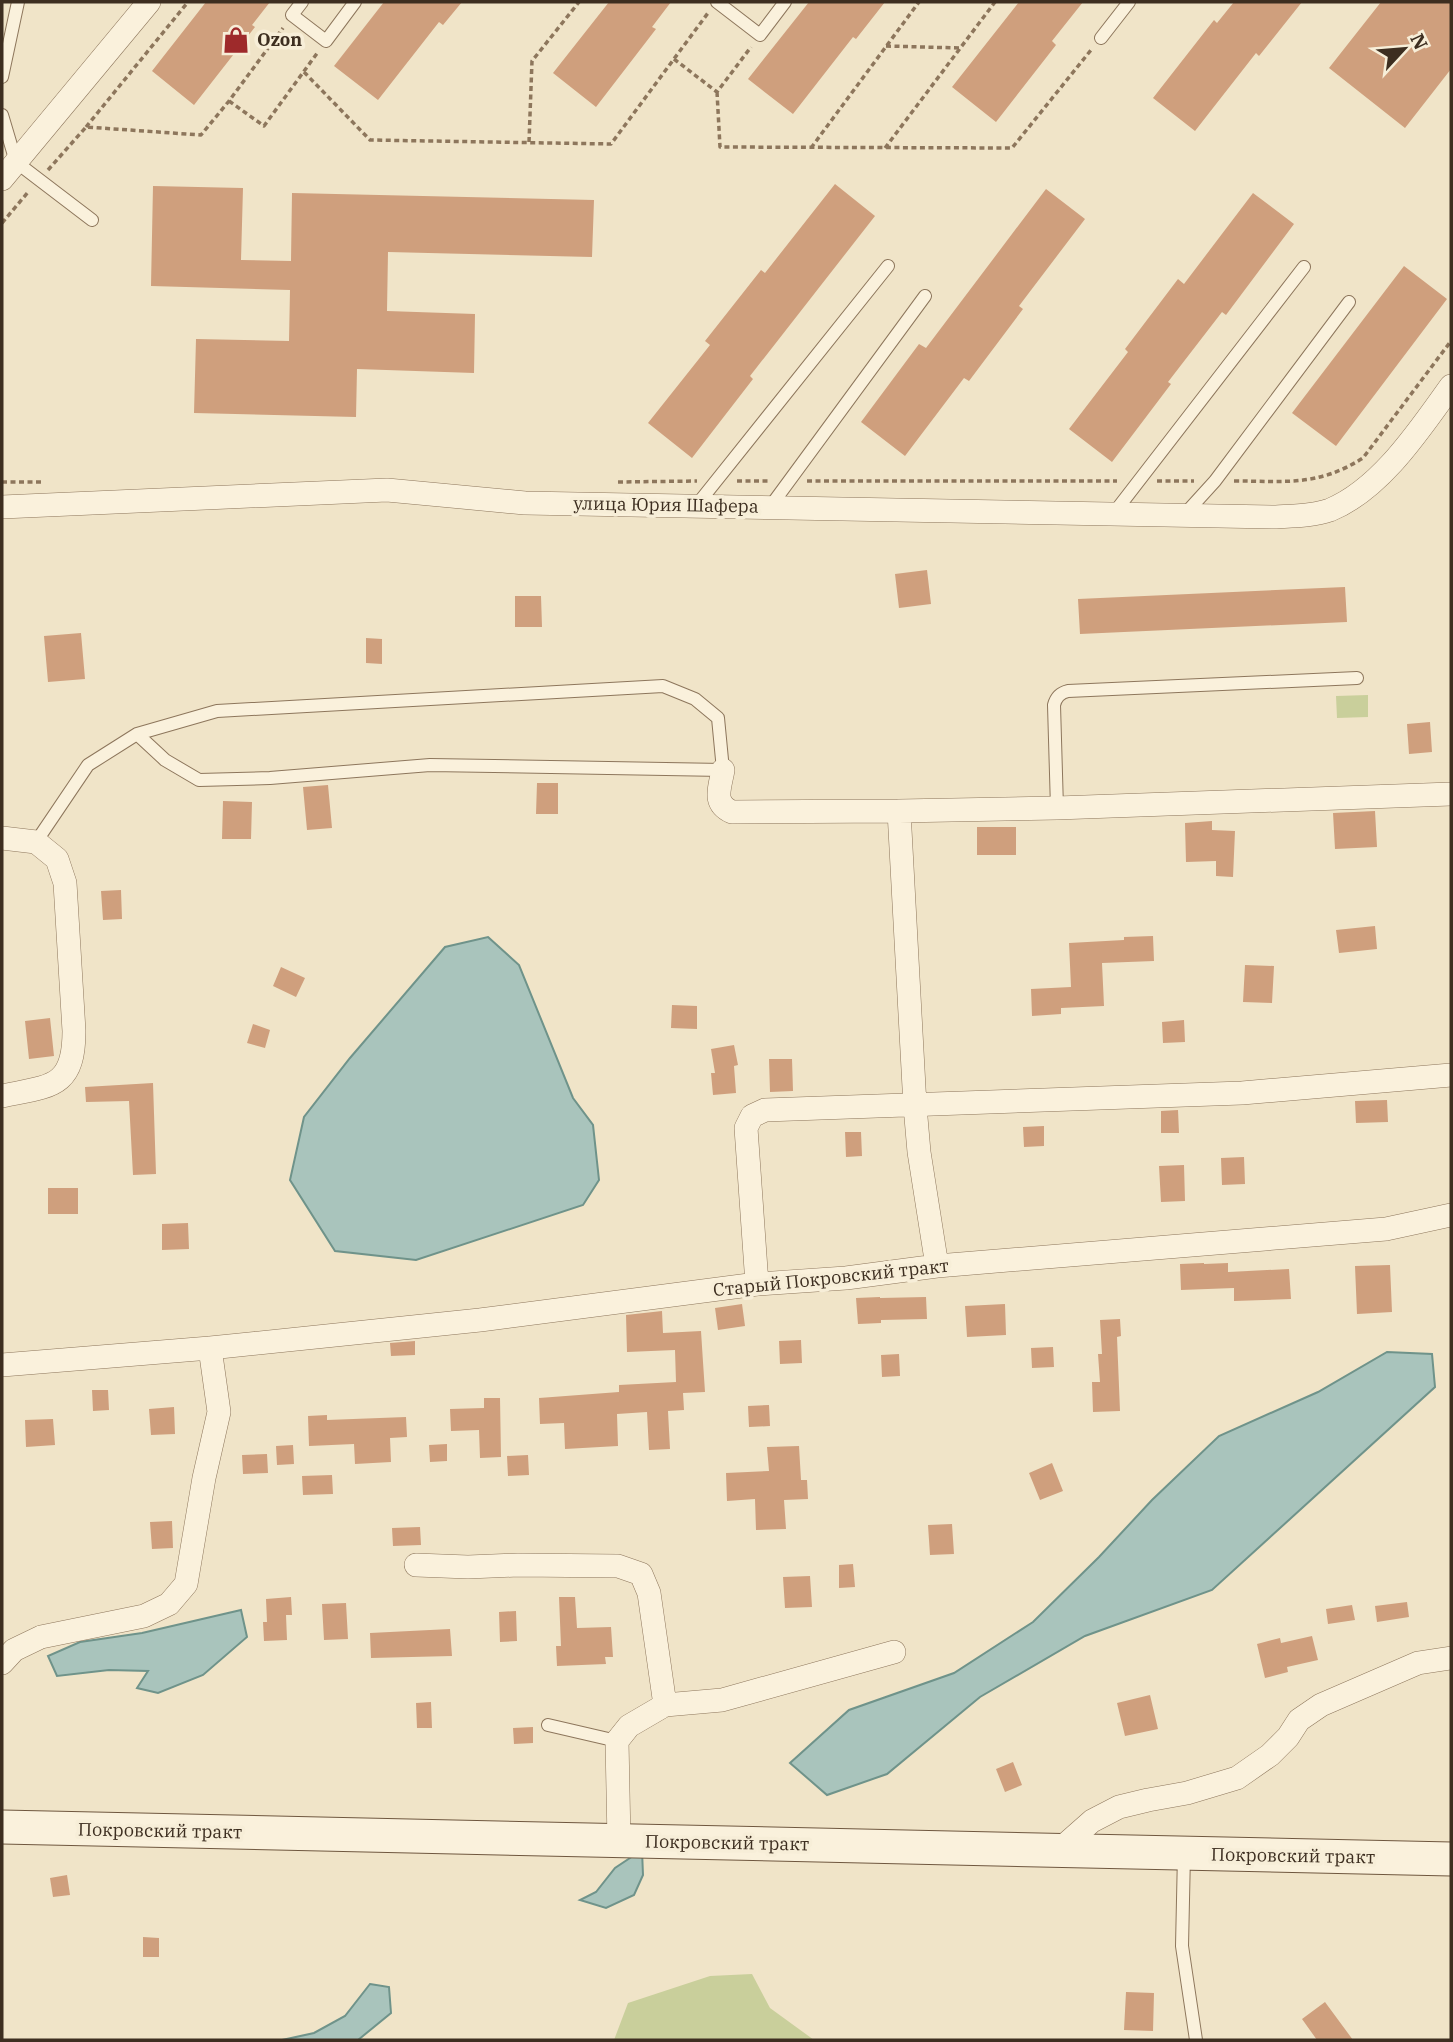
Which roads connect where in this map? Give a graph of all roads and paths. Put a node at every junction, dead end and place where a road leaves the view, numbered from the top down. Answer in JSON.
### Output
{"nodes":[{"id":1,"x":18,"y":2,"type":"edge"},
{"id":2,"x":149,"y":2,"type":"edge"},
{"id":3,"x":188,"y":2,"type":"edge"},
{"id":4,"x":302,"y":2,"type":"edge"},
{"id":5,"x":355,"y":2,"type":"edge"},
{"id":6,"x":579,"y":2,"type":"edge"},
{"id":7,"x":717,"y":2,"type":"edge"},
{"id":8,"x":785,"y":2,"type":"edge"},
{"id":9,"x":919,"y":2,"type":"edge"},
{"id":10,"x":995,"y":2,"type":"edge"},
{"id":11,"x":1129,"y":2,"type":"edge"},
{"id":12,"x":292,"y":15,"type":"junction"},
{"id":13,"x":760,"y":35,"type":"junction"},
{"id":14,"x":1101,"y":38,"type":"joint"},
{"id":15,"x":326,"y":41,"type":"junction"},
{"id":16,"x":886,"y":46,"type":"junction"},
{"id":17,"x":960,"y":48,"type":"junction"},
{"id":18,"x":674,"y":59,"type":"junction"},
{"id":19,"x":304,"y":72,"type":"junction"},
{"id":20,"x":2,"y":77,"type":"edge"},
{"id":21,"x":717,"y":92,"type":"junction"},
{"id":22,"x":229,"y":101,"type":"junction"},
{"id":23,"x":2,"y":115,"type":"edge"},
{"id":24,"x":86,"y":127,"type":"junction"},
{"id":25,"x":529,"y":142,"type":"junction"},
{"id":26,"x":811,"y":148,"type":"junction"},
{"id":27,"x":885,"y":148,"type":"junction"},
{"id":28,"x":9,"y":170,"type":"edge"},
{"id":29,"x":39,"y":180,"type":"junction"},
{"id":30,"x":92,"y":220,"type":"dead end"},
{"id":31,"x":2,"y":223,"type":"edge"},
{"id":32,"x":888,"y":266,"type":"dead end"},
{"id":33,"x":1304,"y":267,"type":"dead end"},
{"id":34,"x":925,"y":296,"type":"dead end"},
{"id":35,"x":1349,"y":302,"type":"dead end"},
{"id":36,"x":1451,"y":341,"type":"edge"},
{"id":37,"x":1451,"y":386,"type":"edge"},
{"id":38,"x":716,"y":481,"type":"junction"},
{"id":39,"x":789,"y":481,"type":"junction"},
{"id":40,"x":1139,"y":481,"type":"junction"},
{"id":41,"x":1215,"y":481,"type":"junction"},
{"id":42,"x":2,"y":482,"type":"edge"},
{"id":43,"x":44,"y":482,"type":"dead end"},
{"id":44,"x":618,"y":482,"type":"dead end"},
{"id":45,"x":696,"y":506,"type":"junction"},
{"id":46,"x":2,"y":507,"type":"edge"},
{"id":47,"x":771,"y":507,"type":"junction"},
{"id":48,"x":1114,"y":513,"type":"junction"},
{"id":49,"x":1184,"y":515,"type":"junction"},
{"id":50,"x":1357,"y":678,"type":"dead end"},
{"id":51,"x":138,"y":734,"type":"junction"},
{"id":52,"x":723,"y":770,"type":"junction"},
{"id":53,"x":1451,"y":794,"type":"edge"},
{"id":54,"x":1057,"y":808,"type":"junction"},
{"id":55,"x":898,"y":811,"type":"junction"},
{"id":56,"x":2,"y":838,"type":"edge"},
{"id":57,"x":36,"y":842,"type":"junction"},
{"id":58,"x":1451,"y":1075,"type":"edge"},
{"id":59,"x":2,"y":1096,"type":"edge"},
{"id":60,"x":915,"y":1105,"type":"junction"},
{"id":61,"x":1451,"y":1215,"type":"edge"},
{"id":62,"x":937,"y":1266,"type":"junction"},
{"id":63,"x":757,"y":1284,"type":"junction"},
{"id":64,"x":210,"y":1348,"type":"junction"},
{"id":65,"x":2,"y":1365,"type":"edge"},
{"id":66,"x":416,"y":1565,"type":"dead end"},
{"id":67,"x":894,"y":1652,"type":"dead end"},
{"id":68,"x":1451,"y":1658,"type":"edge"},
{"id":69,"x":2,"y":1663,"type":"edge"},
{"id":70,"x":665,"y":1705,"type":"junction"},
{"id":71,"x":548,"y":1725,"type":"dead end"},
{"id":72,"x":617,"y":1741,"type":"junction"},
{"id":73,"x":2,"y":1827,"type":"edge"},
{"id":74,"x":619,"y":1841,"type":"junction"},
{"id":75,"x":1058,"y":1851,"type":"junction"},
{"id":76,"x":1184,"y":1854,"type":"junction"},
{"id":77,"x":1451,"y":1860,"type":"edge"},
{"id":78,"x":1196,"y":2040,"type":"edge"}],
"edges":[{"from":1,"to":20,"type":"lane"},
{"from":2,"to":28,"type":"street"},
{"from":3,"to":24,"type":"path"},
{"from":4,"to":12,"type":"lane"},
{"from":5,"to":15,"type":"lane"},
{"from":6,"to":25,"type":"path"},
{"from":7,"to":13,"type":"lane"},
{"from":7,"to":18,"type":"path"},
{"from":8,"to":13,"type":"lane"},
{"from":9,"to":16,"type":"path"},
{"from":10,"to":17,"type":"path"},
{"from":11,"to":14,"type":"lane"},
{"from":12,"to":15,"type":"lane"},
{"from":12,"to":22,"type":"path"},
{"from":13,"to":21,"type":"path"},
{"from":14,"to":27,"type":"path"},
{"from":15,"to":19,"type":"path"},
{"from":16,"to":17,"type":"path"},
{"from":16,"to":26,"type":"path"},
{"from":17,"to":27,"type":"path"},
{"from":18,"to":21,"type":"path"},
{"from":18,"to":25,"type":"path"},
{"from":19,"to":22,"type":"path"},
{"from":19,"to":25,"type":"path"},
{"from":21,"to":26,"type":"path"},
{"from":22,"to":24,"type":"path"},
{"from":23,"to":28,"type":"lane"},
{"from":24,"to":29,"type":"path"},
{"from":26,"to":27,"type":"path"},
{"from":28,"to":29,"type":"lane"},
{"from":29,"to":30,"type":"lane"},
{"from":29,"to":31,"type":"path"},
{"from":32,"to":38,"type":"lane"},
{"from":33,"to":40,"type":"lane"},
{"from":34,"to":39,"type":"lane"},
{"from":35,"to":41,"type":"lane"},
{"from":36,"to":41,"type":"path"},
{"from":37,"to":49,"type":"street","name":"улица Юрия Шафера"},
{"from":38,"to":39,"type":"path"},
{"from":38,"to":44,"type":"path"},
{"from":38,"to":45,"type":"lane"},
{"from":39,"to":40,"type":"path"},
{"from":39,"to":47,"type":"lane"},
{"from":40,"to":41,"type":"path"},
{"from":40,"to":48,"type":"lane"},
{"from":41,"to":49,"type":"lane"},
{"from":42,"to":43,"type":"path"},
{"from":45,"to":46,"type":"street","name":"улица Юрия Шафера"},
{"from":45,"to":47,"type":"street","name":"улица Юрия Шафера"},
{"from":47,"to":48,"type":"street","name":"улица Юрия Шафера"},
{"from":48,"to":49,"type":"street","name":"улица Юрия Шафера"},
{"from":50,"to":54,"type":"lane"},
{"from":51,"to":52,"type":"lane"},
{"from":51,"to":52,"type":"lane"},
{"from":51,"to":57,"type":"lane"},
{"from":52,"to":55,"type":"street"},
{"from":53,"to":54,"type":"street"},
{"from":54,"to":55,"type":"street"},
{"from":55,"to":60,"type":"street"},
{"from":56,"to":57,"type":"street"},
{"from":57,"to":59,"type":"street"},
{"from":58,"to":60,"type":"street"},
{"from":60,"to":62,"type":"street"},
{"from":60,"to":63,"type":"street"},
{"from":61,"to":62,"type":"street","name":"Старый Покровский тракт"},
{"from":62,"to":63,"type":"street","name":"Старый Покровский тракт"},
{"from":63,"to":64,"type":"street","name":"Старый Покровский тракт"},
{"from":64,"to":65,"type":"street","name":"Старый Покровский тракт"},
{"from":64,"to":69,"type":"street"},
{"from":66,"to":70,"type":"street"},
{"from":67,"to":70,"type":"street"},
{"from":68,"to":75,"type":"street"},
{"from":70,"to":72,"type":"street"},
{"from":71,"to":72,"type":"lane"},
{"from":72,"to":74,"type":"street"},
{"from":73,"to":74,"type":"main road","name":"Покровский тракт"},
{"from":74,"to":75,"type":"main road","name":"Покровский тракт"},
{"from":75,"to":76,"type":"main road","name":"Покровский тракт"},
{"from":76,"to":77,"type":"main road","name":"Покровский тракт"},
{"from":76,"to":78,"type":"lane"}]}
